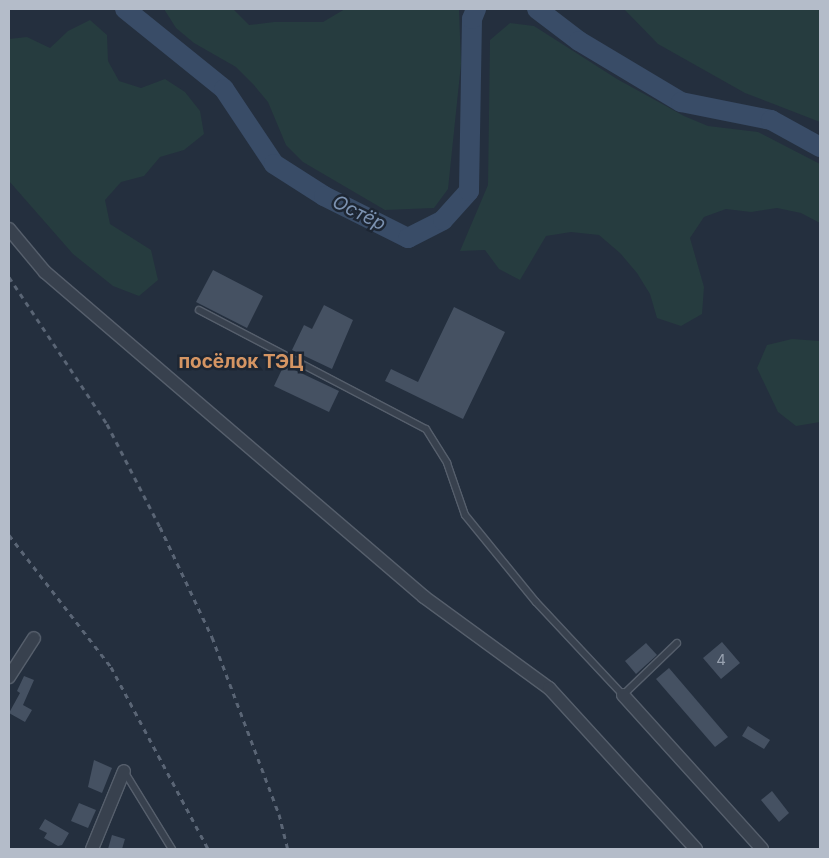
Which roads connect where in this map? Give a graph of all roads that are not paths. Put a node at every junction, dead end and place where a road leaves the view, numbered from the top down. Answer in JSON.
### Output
{"nodes":[{"id":1,"x":9,"y":230,"type":"edge"},
{"id":2,"x":199,"y":310,"type":"dead end"},
{"id":3,"x":34,"y":638,"type":"dead end"},
{"id":4,"x":677,"y":643,"type":"dead end"},
{"id":5,"x":9,"y":677,"type":"edge"},
{"id":6,"x":623,"y":695,"type":"junction"},
{"id":7,"x":124,"y":771,"type":"joint"},
{"id":8,"x":92,"y":849,"type":"edge"},
{"id":9,"x":172,"y":849,"type":"edge"},
{"id":10,"x":696,"y":849,"type":"edge"},
{"id":11,"x":762,"y":849,"type":"edge"}],
"edges":[{"from":1,"to":10,"type":"street"},
{"from":2,"to":6,"type":"lane"},
{"from":3,"to":5,"type":"street"},
{"from":4,"to":6,"type":"lane"},
{"from":6,"to":11,"type":"street"},
{"from":7,"to":8,"type":"street"},
{"from":7,"to":9,"type":"lane"}]}
